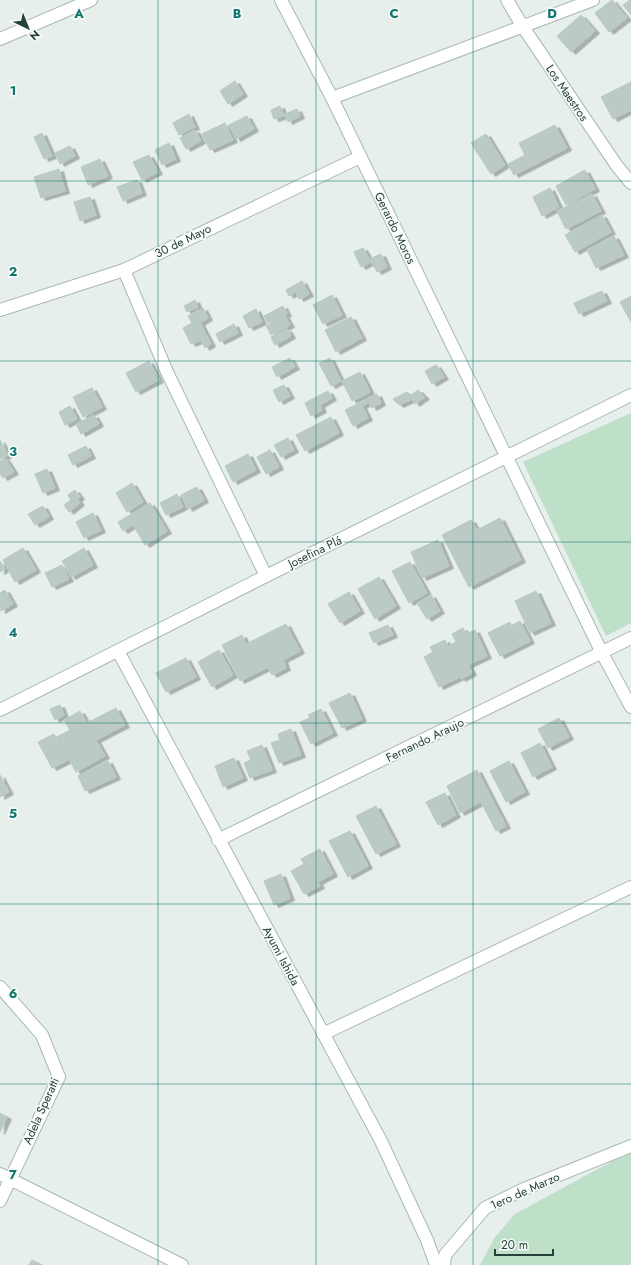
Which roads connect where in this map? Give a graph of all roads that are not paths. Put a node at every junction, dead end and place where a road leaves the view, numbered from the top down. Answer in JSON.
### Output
{"nodes":[{"id":1,"x":91,"y":0,"type":"edge"},
{"id":2,"x":281,"y":0,"type":"edge"},
{"id":3,"x":507,"y":0,"type":"edge"},
{"id":4,"x":593,"y":0,"type":"edge"},
{"id":5,"x":523,"y":27,"type":"junction"},
{"id":6,"x":0,"y":39,"type":"edge"},
{"id":7,"x":332,"y":98,"type":"junction"},
{"id":8,"x":360,"y":157,"type":"junction"},
{"id":9,"x":631,"y":183,"type":"edge"},
{"id":10,"x":124,"y":270,"type":"junction"},
{"id":11,"x":0,"y":310,"type":"edge"},
{"id":12,"x":631,"y":395,"type":"edge"},
{"id":13,"x":507,"y":457,"type":"junction"},
{"id":14,"x":266,"y":576,"type":"junction"},
{"id":15,"x":631,"y":638,"type":"edge"},
{"id":16,"x":118,"y":651,"type":"junction"},
{"id":17,"x":602,"y":653,"type":"junction"},
{"id":18,"x":631,"y":707,"type":"edge"},
{"id":19,"x":0,"y":710,"type":"edge"},
{"id":20,"x":218,"y":840,"type":"junction"},
{"id":21,"x":631,"y":887,"type":"edge"},
{"id":22,"x":0,"y":987,"type":"edge"},
{"id":23,"x":322,"y":1034,"type":"junction"},
{"id":24,"x":631,"y":1146,"type":"edge"},
{"id":25,"x":5,"y":1177,"type":"edge"},
{"id":26,"x":0,"y":1201,"type":"edge"},
{"id":27,"x":182,"y":1265,"type":"edge"},
{"id":28,"x":436,"y":1265,"type":"edge"},
{"id":29,"x":444,"y":1265,"type":"edge"}],
"edges":[{"from":1,"to":6,"type":"street"},
{"from":2,"to":7,"type":"street","name":"Gerardo Moros"},
{"from":3,"to":5,"type":"street","name":"Los Maestros"},
{"from":4,"to":5,"type":"street"},
{"from":5,"to":7,"type":"street"},
{"from":5,"to":9,"type":"street","name":"Los Maestros"},
{"from":7,"to":8,"type":"street","name":"Gerardo Moros"},
{"from":8,"to":10,"type":"street","name":"30 de Mayo"},
{"from":8,"to":13,"type":"street","name":"Gerardo Moros"},
{"from":10,"to":11,"type":"street","name":"30 de Mayo"},
{"from":10,"to":14,"type":"street"},
{"from":12,"to":13,"type":"street","name":"Josefina Plá"},
{"from":13,"to":14,"type":"street","name":"Josefina Plá"},
{"from":13,"to":17,"type":"street","name":"Gerardo Moros"},
{"from":14,"to":16,"type":"street","name":"Josefina Plá"},
{"from":15,"to":17,"type":"street","name":"Fernando Araujo"},
{"from":16,"to":19,"type":"street","name":"Josefina Plá"},
{"from":16,"to":20,"type":"street","name":"Ayumi Ishida"},
{"from":17,"to":18,"type":"street"},
{"from":17,"to":20,"type":"street","name":"Fernando Araujo"},
{"from":20,"to":23,"type":"street","name":"Ayumi Ishida"},
{"from":21,"to":23,"type":"street"},
{"from":22,"to":25,"type":"street","name":"Adela Speratti"},
{"from":23,"to":28,"type":"street","name":"Ayumi Ishida"},
{"from":24,"to":29,"type":"street","name":"1ero de Marzo"},
{"from":25,"to":26,"type":"street","name":"Adela Speratti"},
{"from":25,"to":27,"type":"street"}]}
